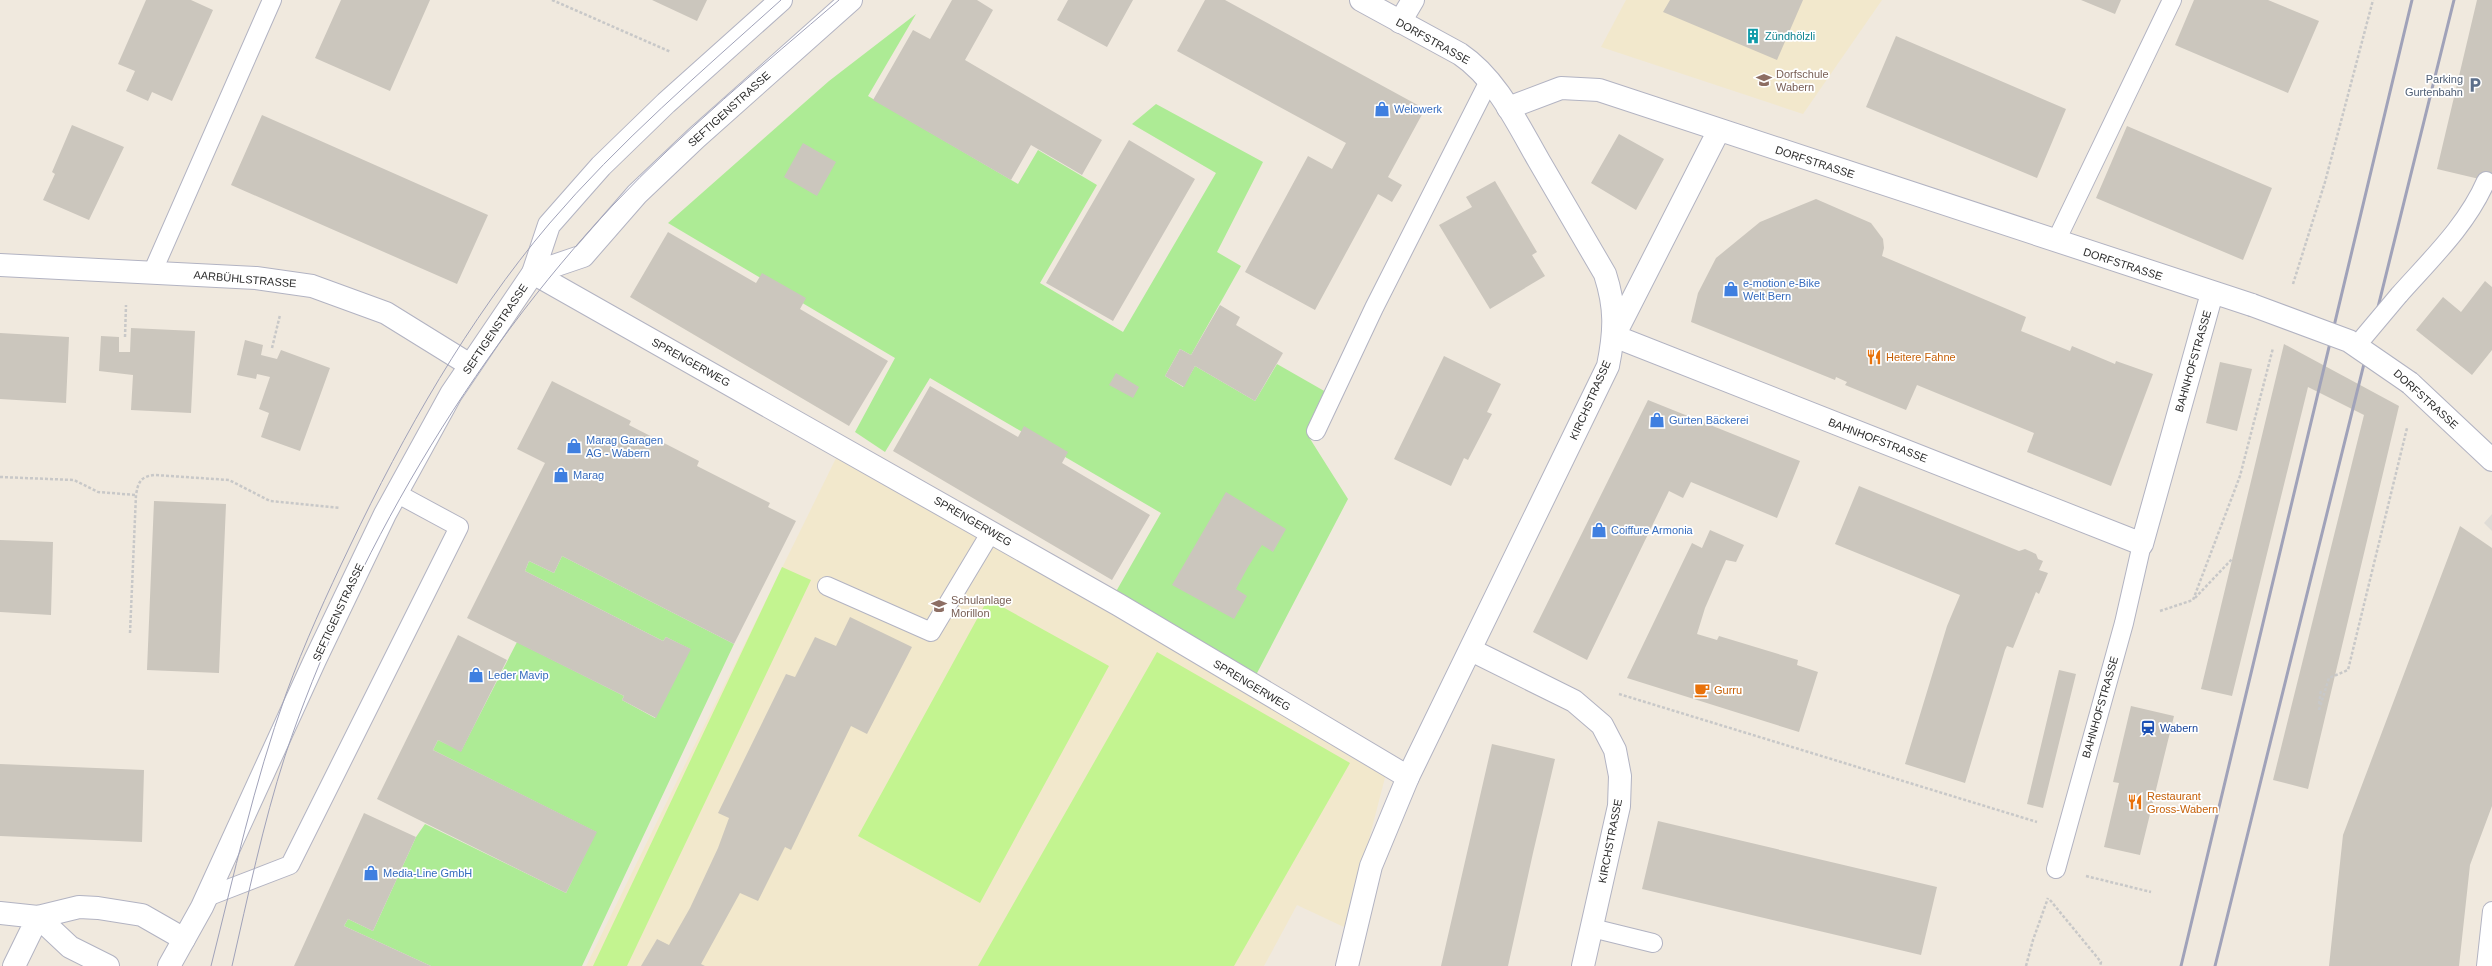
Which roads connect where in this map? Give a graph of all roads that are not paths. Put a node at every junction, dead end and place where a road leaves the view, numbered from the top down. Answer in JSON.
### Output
{"nodes":[{"id":1,"x":272,"y":0,"type":"edge"},
{"id":2,"x":781,"y":0,"type":"edge"},
{"id":3,"x":851,"y":0,"type":"edge"},
{"id":4,"x":1361,"y":0,"type":"edge"},
{"id":5,"x":1413,"y":0,"type":"edge"},
{"id":6,"x":2172,"y":0,"type":"edge"},
{"id":7,"x":1400,"y":22,"type":"junction"},
{"id":8,"x":1489,"y":81,"type":"junction"},
{"id":9,"x":1508,"y":108,"type":"junction"},
{"id":10,"x":1719,"y":130,"type":"junction"},
{"id":11,"x":2486,"y":180,"type":"dead end"},
{"id":12,"x":2056,"y":241,"type":"junction"},
{"id":13,"x":0,"y":265,"type":"edge"},
{"id":14,"x":152,"y":272,"type":"junction"},
{"id":15,"x":533,"y":273,"type":"junction"},
{"id":16,"x":2212,"y":293,"type":"junction"},
{"id":17,"x":1614,"y":336,"type":"junction"},
{"id":18,"x":2357,"y":345,"type":"junction"},
{"id":19,"x":470,"y":364,"type":"junction"},
{"id":20,"x":1316,"y":431,"type":"dead end"},
{"id":21,"x":2492,"y":460,"type":"edge"},
{"id":22,"x":396,"y":493,"type":"junction"},
{"id":23,"x":991,"y":532,"type":"junction"},
{"id":24,"x":2142,"y":544,"type":"junction"},
{"id":25,"x":827,"y":586,"type":"dead end"},
{"id":26,"x":1471,"y":650,"type":"junction"},
{"id":27,"x":1408,"y":777,"type":"junction"},
{"id":28,"x":2056,"y":869,"type":"road end"},
{"id":29,"x":207,"y":897,"type":"junction"},
{"id":30,"x":2492,"y":911,"type":"edge"},
{"id":31,"x":0,"y":913,"type":"edge"},
{"id":32,"x":38,"y":918,"type":"junction"},
{"id":33,"x":1592,"y":928,"type":"junction"},
{"id":34,"x":184,"y":939,"type":"junction"},
{"id":35,"x":1654,"y":943,"type":"dead end"},
{"id":36,"x":14,"y":966,"type":"edge"},
{"id":37,"x":108,"y":966,"type":"edge"},
{"id":38,"x":169,"y":966,"type":"edge"},
{"id":39,"x":1347,"y":966,"type":"edge"},
{"id":40,"x":1583,"y":966,"type":"edge"},
{"id":41,"x":2486,"y":966,"type":"edge"}],
"edges":[{"from":1,"to":14,"type":"lane"},
{"from":2,"to":15,"type":"street","name":"SEFTIGENSTRASSE"},
{"from":3,"to":15,"type":"street","name":"SEFTIGENSTRASSE"},
{"from":4,"to":7,"type":"street","name":"DORFSTRASSE"},
{"from":5,"to":7,"type":"street"},
{"from":6,"to":12,"type":"lane"},
{"from":7,"to":8,"type":"street","name":"DORFSTRASSE"},
{"from":8,"to":9,"type":"street","name":"DORFSTRASSE"},
{"from":8,"to":20,"type":"lane"},
{"from":9,"to":10,"type":"street","name":"DORFSTRASSE"},
{"from":9,"to":17,"type":"street","name":"KIRCHSTRASSE"},
{"from":10,"to":12,"type":"street","name":"DORFSTRASSE"},
{"from":10,"to":17,"type":"street"},
{"from":11,"to":18,"type":"lane","bridge":true},
{"from":12,"to":16,"type":"street","name":"DORFSTRASSE"},
{"from":13,"to":14,"type":"street","name":"AARBÜHLSTRASSE"},
{"from":14,"to":19,"type":"street","name":"AARBÜHLSTRASSE"},
{"from":15,"to":19,"type":"street","name":"SEFTIGENSTRASSE"},
{"from":15,"to":23,"type":"street","name":"SPRENGERWEG"},
{"from":16,"to":18,"type":"street","name":"DORFSTRASSE","bridge":true},
{"from":16,"to":24,"type":"street","name":"BAHNHOFSTRASSE"},
{"from":17,"to":24,"type":"street","name":"BAHNHOFSTRASSE"},
{"from":17,"to":26,"type":"street","name":"KIRCHSTRASSE"},
{"from":18,"to":21,"type":"street","name":"DORFSTRASSE","bridge":true},
{"from":19,"to":22,"type":"street","name":"SEFTIGENSTRASSE"},
{"from":22,"to":29,"type":"street","name":"SEFTIGENSTRASSE"},
{"from":22,"to":29,"type":"lane"},
{"from":23,"to":25,"type":"lane"},
{"from":23,"to":27,"type":"street","name":"SPRENGERWEG"},
{"from":24,"to":28,"type":"lane","name":"BAHNHOFSTRASSE"},
{"from":26,"to":27,"type":"street","name":"KIRCHSTRASSE"},
{"from":26,"to":33,"type":"street","name":"KIRCHSTRASSE"},
{"from":27,"to":39,"type":"street","name":"KIRCHSTRASSE"},
{"from":29,"to":34,"type":"street","name":"SEFTIGENSTRASSE"},
{"from":30,"to":41,"type":"lane"},
{"from":31,"to":32,"type":"street"},
{"from":32,"to":34,"type":"street"},
{"from":32,"to":36,"type":"street"},
{"from":32,"to":37,"type":"street"},
{"from":33,"to":35,"type":"lane"},
{"from":33,"to":40,"type":"street","name":"KIRCHSTRASSE"},
{"from":34,"to":38,"type":"street","name":"SEFTIGENSTRASSE"}]}
